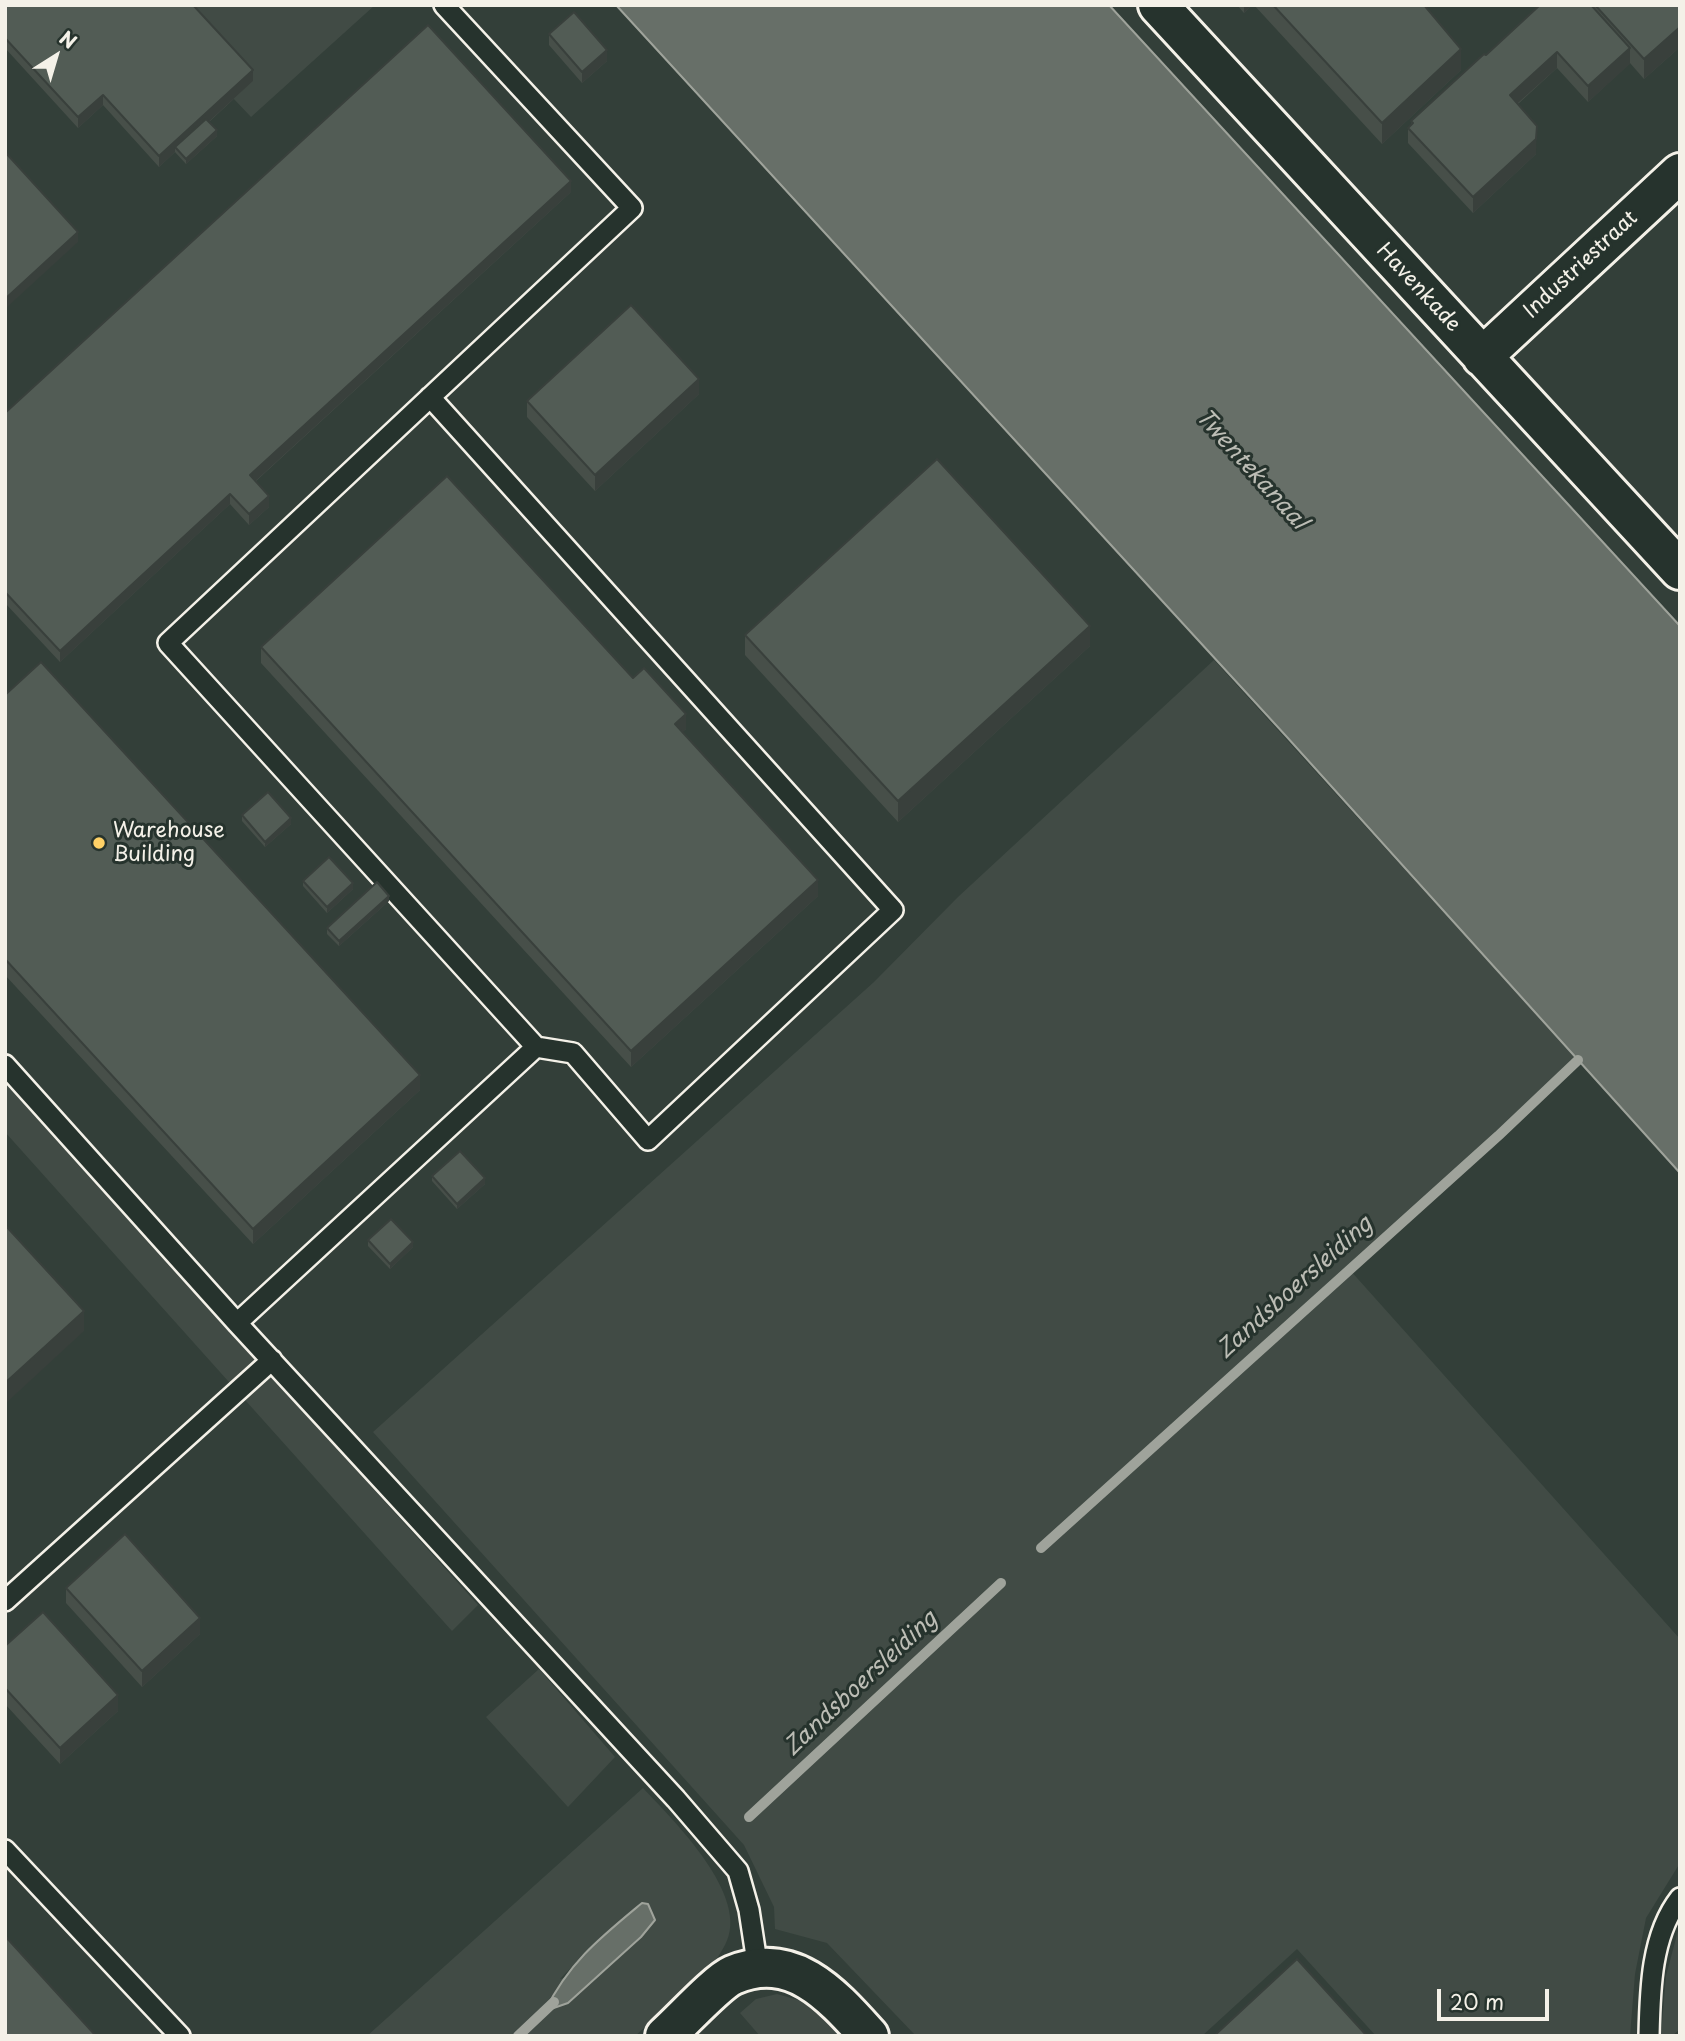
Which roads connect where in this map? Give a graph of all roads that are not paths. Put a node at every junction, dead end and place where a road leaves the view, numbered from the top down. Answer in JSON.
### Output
{"nodes":[{"id":1,"x":444,"y":5,"type":"edge"},
{"id":2,"x":1158,"y":5,"type":"edge"},
{"id":3,"x":1680,"y":173,"type":"edge"},
{"id":4,"x":1482,"y":357,"type":"junction"},
{"id":5,"x":429,"y":397,"type":"junction"},
{"id":6,"x":1680,"y":570,"type":"edge"},
{"id":7,"x":536,"y":1047,"type":"junction"},
{"id":8,"x":5,"y":1065,"type":"edge"},
{"id":9,"x":237,"y":1323,"type":"junction"},
{"id":10,"x":272,"y":1360,"type":"junction"},
{"id":11,"x":5,"y":1601,"type":"edge"},
{"id":12,"x":5,"y":1850,"type":"edge"},
{"id":13,"x":1680,"y":1898,"type":"edge"},
{"id":14,"x":758,"y":1969,"type":"junction"},
{"id":15,"x":180,"y":2036,"type":"edge"},
{"id":16,"x":665,"y":2036,"type":"edge"},
{"id":17,"x":869,"y":2036,"type":"edge"},
{"id":18,"x":1649,"y":2036,"type":"edge"}],
"edges":[{"from":1,"to":5,"type":"lane"},
{"from":2,"to":4,"type":"street","name":"Havenkade"},
{"from":3,"to":4,"type":"street","name":"Industriestraat"},
{"from":4,"to":6,"type":"street","name":"Havenkade"},
{"from":5,"to":7,"type":"lane"},
{"from":5,"to":7,"type":"lane"},
{"from":7,"to":9,"type":"lane"},
{"from":8,"to":9,"type":"lane"},
{"from":9,"to":10,"type":"lane"},
{"from":10,"to":11,"type":"lane"},
{"from":10,"to":14,"type":"lane"},
{"from":12,"to":15,"type":"lane"},
{"from":13,"to":18,"type":"lane"},
{"from":14,"to":16,"type":"street"},
{"from":14,"to":17,"type":"street"}]}
